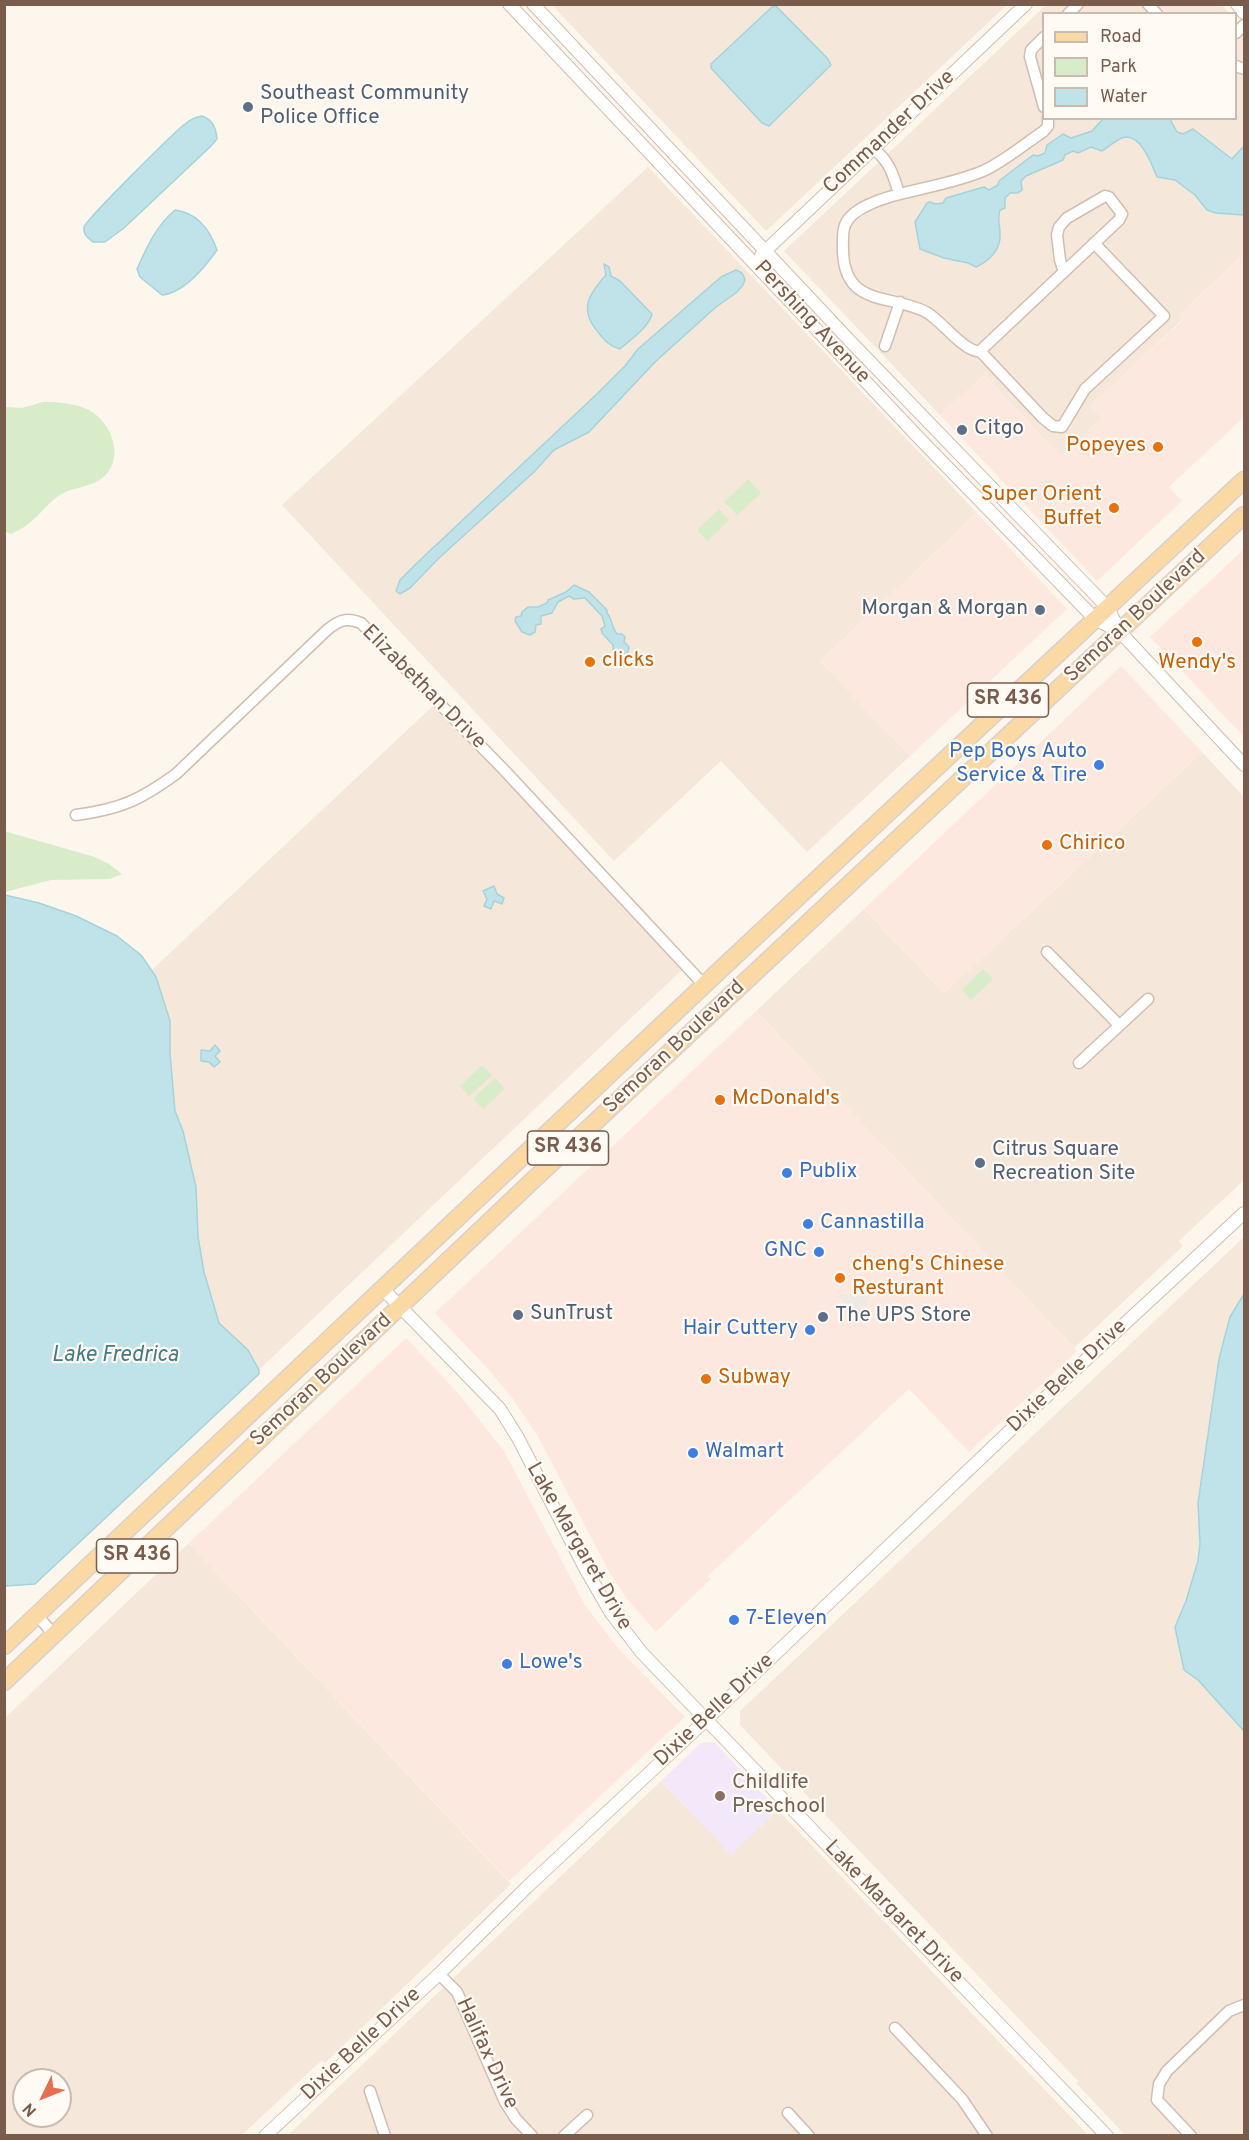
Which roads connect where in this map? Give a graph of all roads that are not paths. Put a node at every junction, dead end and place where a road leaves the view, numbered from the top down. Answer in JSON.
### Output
{"nodes":[{"id":1,"x":509,"y":4,"type":"edge"},
{"id":2,"x":533,"y":4,"type":"edge"},
{"id":3,"x":1026,"y":4,"type":"edge"},
{"id":4,"x":1237,"y":4,"type":"edge"},
{"id":5,"x":1245,"y":13,"type":"edge"},
{"id":6,"x":1042,"y":39,"type":"edge"},
{"id":7,"x":1042,"y":100,"type":"edge"},
{"id":8,"x":1048,"y":120,"type":"edge"},
{"id":9,"x":873,"y":149,"type":"junction"},
{"id":10,"x":899,"y":194,"type":"junction"},
{"id":11,"x":1094,"y":243,"type":"junction"},
{"id":12,"x":766,"y":250,"type":"junction"},
{"id":13,"x":753,"y":262,"type":"junction"},
{"id":14,"x":780,"y":266,"type":"junction"},
{"id":15,"x":1064,"y":272,"type":"junction"},
{"id":16,"x":767,"y":277,"type":"junction"},
{"id":17,"x":900,"y":302,"type":"junction"},
{"id":18,"x":885,"y":346,"type":"dead end"},
{"id":19,"x":980,"y":351,"type":"junction"},
{"id":20,"x":1245,"y":480,"type":"edge"},
{"id":21,"x":1245,"y":515,"type":"edge"},
{"id":22,"x":1102,"y":614,"type":"junction"},
{"id":23,"x":1120,"y":632,"type":"junction"},
{"id":24,"x":1245,"y":765,"type":"edge"},
{"id":25,"x":912,"y":790,"type":"junction"},
{"id":26,"x":76,"y":814,"type":"dead end"},
{"id":27,"x":894,"y":844,"type":"junction"},
{"id":28,"x":780,"y":914,"type":"junction"},
{"id":29,"x":1047,"y":952,"type":"dead end"},
{"id":30,"x":761,"y":967,"type":"junction"},
{"id":31,"x":704,"y":986,"type":"junction"},
{"id":32,"x":1148,"y":999,"type":"dead end"},
{"id":33,"x":686,"y":1002,"type":"junction"},
{"id":34,"x":1119,"y":1025,"type":"junction"},
{"id":35,"x":1079,"y":1063,"type":"dead end"},
{"id":36,"x":644,"y":1077,"type":"junction"},
{"id":37,"x":1245,"y":1213,"type":"edge"},
{"id":38,"x":383,"y":1289,"type":"junction"},
{"id":39,"x":401,"y":1307,"type":"junction"},
{"id":40,"x":212,"y":1448,"type":"junction"},
{"id":41,"x":180,"y":1515,"type":"junction"},
{"id":42,"x":36,"y":1615,"type":"junction"},
{"id":43,"x":54,"y":1635,"type":"junction"},
{"id":44,"x":4,"y":1646,"type":"edge"},
{"id":45,"x":4,"y":1682,"type":"edge"},
{"id":46,"x":706,"y":1719,"type":"junction"},
{"id":47,"x":439,"y":1974,"type":"junction"},
{"id":48,"x":1245,"y":2005,"type":"edge"},
{"id":49,"x":895,"y":2028,"type":"dead end"},
{"id":50,"x":370,"y":2091,"type":"dead end"},
{"id":51,"x":788,"y":2113,"type":"dead end"},
{"id":52,"x":586,"y":2115,"type":"dead end"},
{"id":53,"x":265,"y":2136,"type":"edge"},
{"id":54,"x":385,"y":2136,"type":"edge"},
{"id":55,"x":532,"y":2136,"type":"edge"},
{"id":56,"x":564,"y":2136,"type":"edge"},
{"id":57,"x":809,"y":2136,"type":"edge"},
{"id":58,"x":987,"y":2136,"type":"edge"},
{"id":59,"x":1107,"y":2136,"type":"edge"},
{"id":60,"x":1191,"y":2136,"type":"edge"}],
"edges":[{"from":1,"to":13,"type":"street","name":"Pershing Avenue"},
{"from":2,"to":12,"type":"street","name":"Pershing Avenue"},
{"from":3,"to":9,"type":"street","name":"Commander Drive"},
{"from":4,"to":5,"type":"street"},
{"from":6,"to":7,"type":"street"},
{"from":8,"to":10,"type":"street"},
{"from":9,"to":10,"type":"street"},
{"from":9,"to":12,"type":"street","name":"Commander Drive"},
{"from":10,"to":17,"type":"street"},
{"from":11,"to":15,"type":"street"},
{"from":11,"to":15,"type":"street"},
{"from":11,"to":19,"type":"street"},
{"from":12,"to":13,"type":"street","name":"Commander Drive"},
{"from":12,"to":14,"type":"street","name":"Pershing Avenue"},
{"from":13,"to":16,"type":"street","name":"Pershing Avenue"},
{"from":14,"to":16,"type":"street"},
{"from":14,"to":22,"type":"street","name":"Pershing Avenue"},
{"from":15,"to":19,"type":"street"},
{"from":16,"to":22,"type":"street","name":"Pershing Avenue"},
{"from":17,"to":18,"type":"street"},
{"from":17,"to":19,"type":"street"},
{"from":20,"to":22,"type":"main road","name":"Semoran Boulevard","number":"SR 436"},
{"from":21,"to":23,"type":"main road","name":"Semoran Boulevard","number":"SR 436"},
{"from":22,"to":23,"type":"street","name":"Pershing Avenue"},
{"from":22,"to":25,"type":"main road","name":"Semoran Boulevard","number":"SR 436"},
{"from":23,"to":24,"type":"street","name":"Pershing Avenue"},
{"from":23,"to":27,"type":"main road","name":"Semoran Boulevard","number":"SR 436"},
{"from":25,"to":27,"type":"main road"},
{"from":25,"to":28,"type":"main road","name":"Semoran Boulevard","number":"SR 436"},
{"from":26,"to":31,"type":"street","name":"Elizabethan Drive"},
{"from":27,"to":30,"type":"main road","name":"Semoran Boulevard","number":"SR 436"},
{"from":28,"to":30,"type":"main road"},
{"from":28,"to":31,"type":"main road","name":"Semoran Boulevard","number":"SR 436"},
{"from":29,"to":34,"type":"street"},
{"from":30,"to":36,"type":"main road","name":"Semoran Boulevard","number":"SR 436"},
{"from":31,"to":33,"type":"main road","name":"Semoran Boulevard","number":"SR 436"},
{"from":32,"to":34,"type":"street"},
{"from":33,"to":36,"type":"main road"},
{"from":33,"to":38,"type":"main road","name":"Semoran Boulevard","number":"SR 436"},
{"from":34,"to":35,"type":"street"},
{"from":36,"to":39,"type":"main road","name":"Semoran Boulevard","number":"SR 436"},
{"from":37,"to":46,"type":"street","name":"Dixie Belle Drive"},
{"from":38,"to":39,"type":"street","name":"Lake Margaret Drive"},
{"from":38,"to":40,"type":"main road","name":"Semoran Boulevard","number":"SR 436"},
{"from":39,"to":41,"type":"main road","name":"Semoran Boulevard","number":"SR 436"},
{"from":39,"to":46,"type":"street","name":"Lake Margaret Drive"},
{"from":40,"to":41,"type":"main road"},
{"from":40,"to":42,"type":"main road","name":"Semoran Boulevard","number":"SR 436"},
{"from":41,"to":43,"type":"main road","name":"Semoran Boulevard","number":"SR 436"},
{"from":42,"to":43,"type":"street"},
{"from":42,"to":44,"type":"main road","name":"Semoran Boulevard","number":"SR 436"},
{"from":43,"to":45,"type":"main road","name":"Semoran Boulevard","number":"SR 436"},
{"from":46,"to":47,"type":"street","name":"Dixie Belle Drive"},
{"from":46,"to":59,"type":"street","name":"Lake Margaret Drive"},
{"from":47,"to":53,"type":"street","name":"Dixie Belle Drive"},
{"from":47,"to":55,"type":"street","name":"Halifax Drive"},
{"from":48,"to":60,"type":"street"},
{"from":49,"to":58,"type":"street"},
{"from":50,"to":54,"type":"street"},
{"from":51,"to":57,"type":"street"},
{"from":52,"to":56,"type":"street"}]}
